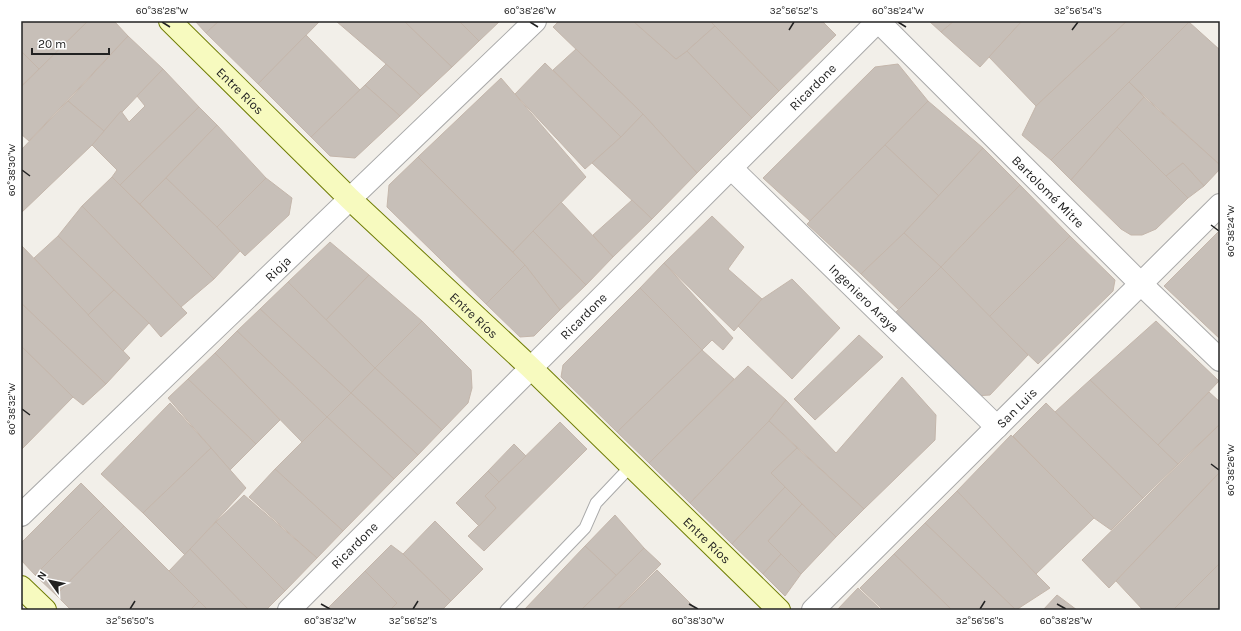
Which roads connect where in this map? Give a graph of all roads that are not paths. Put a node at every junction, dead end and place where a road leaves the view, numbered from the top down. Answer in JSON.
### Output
{"nodes":[{"id":1,"x":170,"y":21,"type":"edge"},
{"id":2,"x":535,"y":21,"type":"edge"},
{"id":3,"x":878,"y":21,"type":"edge"},
{"id":4,"x":731,"y":168,"type":"junction"},
{"id":5,"x":350,"y":199,"type":"junction"},
{"id":6,"x":1220,"y":205,"type":"edge"},
{"id":7,"x":1141,"y":284,"type":"junction"},
{"id":8,"x":1220,"y":360,"type":"edge"},
{"id":9,"x":531,"y":368,"type":"junction"},
{"id":10,"x":997,"y":427,"type":"junction"},
{"id":11,"x":631,"y":466,"type":"junction"},
{"id":12,"x":21,"y":515,"type":"edge"},
{"id":13,"x":21,"y":587,"type":"edge"},
{"id":14,"x":44,"y":610,"type":"edge"},
{"id":15,"x":289,"y":610,"type":"edge"},
{"id":16,"x":506,"y":610,"type":"edge"},
{"id":17,"x":778,"y":610,"type":"edge"},
{"id":18,"x":813,"y":610,"type":"edge"}],
"edges":[{"from":1,"to":5,"type":"main road","name":"Entre Ríos"},
{"from":2,"to":5,"type":"street","name":"Rioja"},
{"from":3,"to":4,"type":"street","name":"Ricardone"},
{"from":3,"to":7,"type":"street","name":"Bartolomé Mitre"},
{"from":4,"to":9,"type":"street","name":"Ricardone"},
{"from":4,"to":10,"type":"street","name":"Ingeniero Araya"},
{"from":5,"to":9,"type":"main road","name":"Entre Ríos"},
{"from":5,"to":12,"type":"street","name":"Rioja"},
{"from":6,"to":7,"type":"street","name":"San Luis"},
{"from":7,"to":8,"type":"street","name":"Bartolomé Mitre"},
{"from":7,"to":10,"type":"street","name":"San Luis"},
{"from":9,"to":11,"type":"main road","name":"Entre Ríos"},
{"from":9,"to":15,"type":"street","name":"Ricardone"},
{"from":10,"to":18,"type":"street","name":"San Luis"},
{"from":11,"to":16,"type":"lane"},
{"from":11,"to":17,"type":"main road","name":"Entre Ríos"},
{"from":13,"to":14,"type":"main road"}]}
